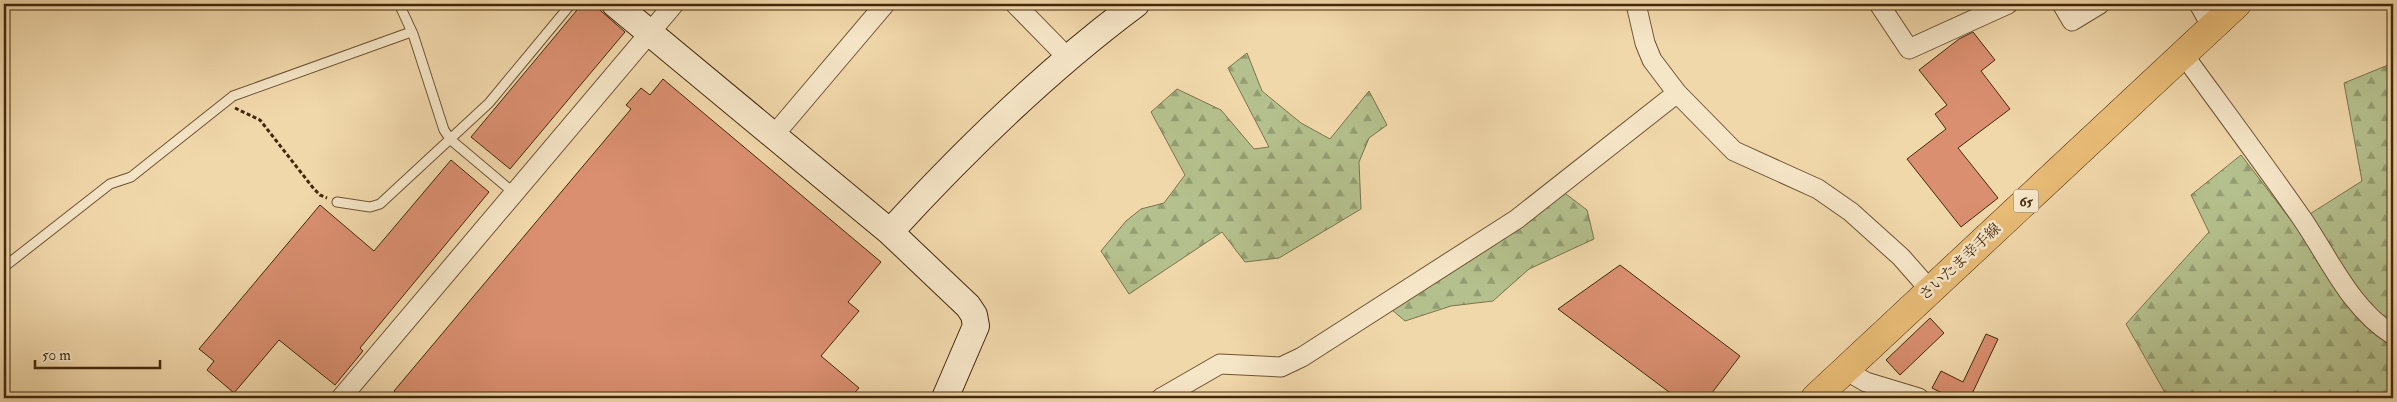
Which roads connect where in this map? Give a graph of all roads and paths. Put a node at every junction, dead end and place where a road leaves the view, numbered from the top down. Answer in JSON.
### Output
{"nodes":[{"id":1,"x":399,"y":4,"type":"edge"},
{"id":2,"x":571,"y":4,"type":"edge"},
{"id":3,"x":615,"y":4,"type":"edge"},
{"id":4,"x":674,"y":4,"type":"edge"},
{"id":5,"x":885,"y":4,"type":"edge"},
{"id":6,"x":1016,"y":4,"type":"edge"},
{"id":7,"x":1136,"y":4,"type":"edge"},
{"id":8,"x":1636,"y":4,"type":"edge"},
{"id":9,"x":1879,"y":4,"type":"edge"},
{"id":10,"x":2008,"y":4,"type":"edge"},
{"id":11,"x":2062,"y":4,"type":"edge"},
{"id":12,"x":2100,"y":4,"type":"edge"},
{"id":13,"x":2199,"y":4,"type":"edge"},
{"id":14,"x":2237,"y":4,"type":"edge"},
{"id":15,"x":2212,"y":27,"type":"junction"},
{"id":16,"x":411,"y":32,"type":"junction"},
{"id":17,"x":650,"y":32,"type":"junction"},
{"id":18,"x":2183,"y":54,"type":"junction"},
{"id":19,"x":1068,"y":58,"type":"junction"},
{"id":20,"x":1677,"y":93,"type":"junction"},
{"id":21,"x":224,"y":103,"type":"junction"},
{"id":22,"x":774,"y":135,"type":"junction"},
{"id":23,"x":451,"y":140,"type":"junction"},
{"id":24,"x":514,"y":193,"type":"junction"},
{"id":25,"x":337,"y":202,"type":"joint"},
{"id":26,"x":890,"y":232,"type":"junction"},
{"id":27,"x":4,"y":267,"type":"edge"},
{"id":28,"x":1930,"y":290,"type":"junction"},
{"id":29,"x":2393,"y":335,"type":"edge"},
{"id":30,"x":1846,"y":370,"type":"junction"},
{"id":31,"x":341,"y":398,"type":"edge"},
{"id":32,"x":945,"y":398,"type":"edge"},
{"id":33,"x":1161,"y":398,"type":"edge"},
{"id":34,"x":1815,"y":398,"type":"edge"},
{"id":35,"x":1919,"y":398,"type":"edge"}],
"edges":[{"from":1,"to":16,"type":"lane"},
{"from":2,"to":23,"type":"lane"},
{"from":3,"to":17,"type":"street"},
{"from":4,"to":17,"type":"street"},
{"from":5,"to":22,"type":"street"},
{"from":6,"to":19,"type":"street"},
{"from":7,"to":19,"type":"street"},
{"from":8,"to":20,"type":"street"},
{"from":9,"to":10,"type":"street"},
{"from":11,"to":12,"type":"street"},
{"from":13,"to":15,"type":"street"},
{"from":14,"to":15,"type":"main road","name":"さいたま幸手線","number":"65"},
{"from":15,"to":18,"type":"main road","name":"さいたま幸手線","number":"65"},
{"from":16,"to":21,"type":"lane"},
{"from":16,"to":23,"type":"lane"},
{"from":17,"to":22,"type":"street"},
{"from":17,"to":24,"type":"street"},
{"from":18,"to":28,"type":"main road","name":"さいたま幸手線","number":"65"},
{"from":18,"to":29,"type":"street"},
{"from":19,"to":26,"type":"street"},
{"from":20,"to":28,"type":"street"},
{"from":20,"to":33,"type":"street"},
{"from":21,"to":25,"type":"path"},
{"from":21,"to":27,"type":"lane"},
{"from":22,"to":26,"type":"street"},
{"from":23,"to":24,"type":"lane"},
{"from":23,"to":25,"type":"lane"},
{"from":24,"to":31,"type":"street"},
{"from":26,"to":32,"type":"street"},
{"from":28,"to":30,"type":"main road","name":"さいたま幸手線","number":"65"},
{"from":30,"to":34,"type":"main road","name":"さいたま幸手線","number":"65"},
{"from":30,"to":35,"type":"street"}]}
